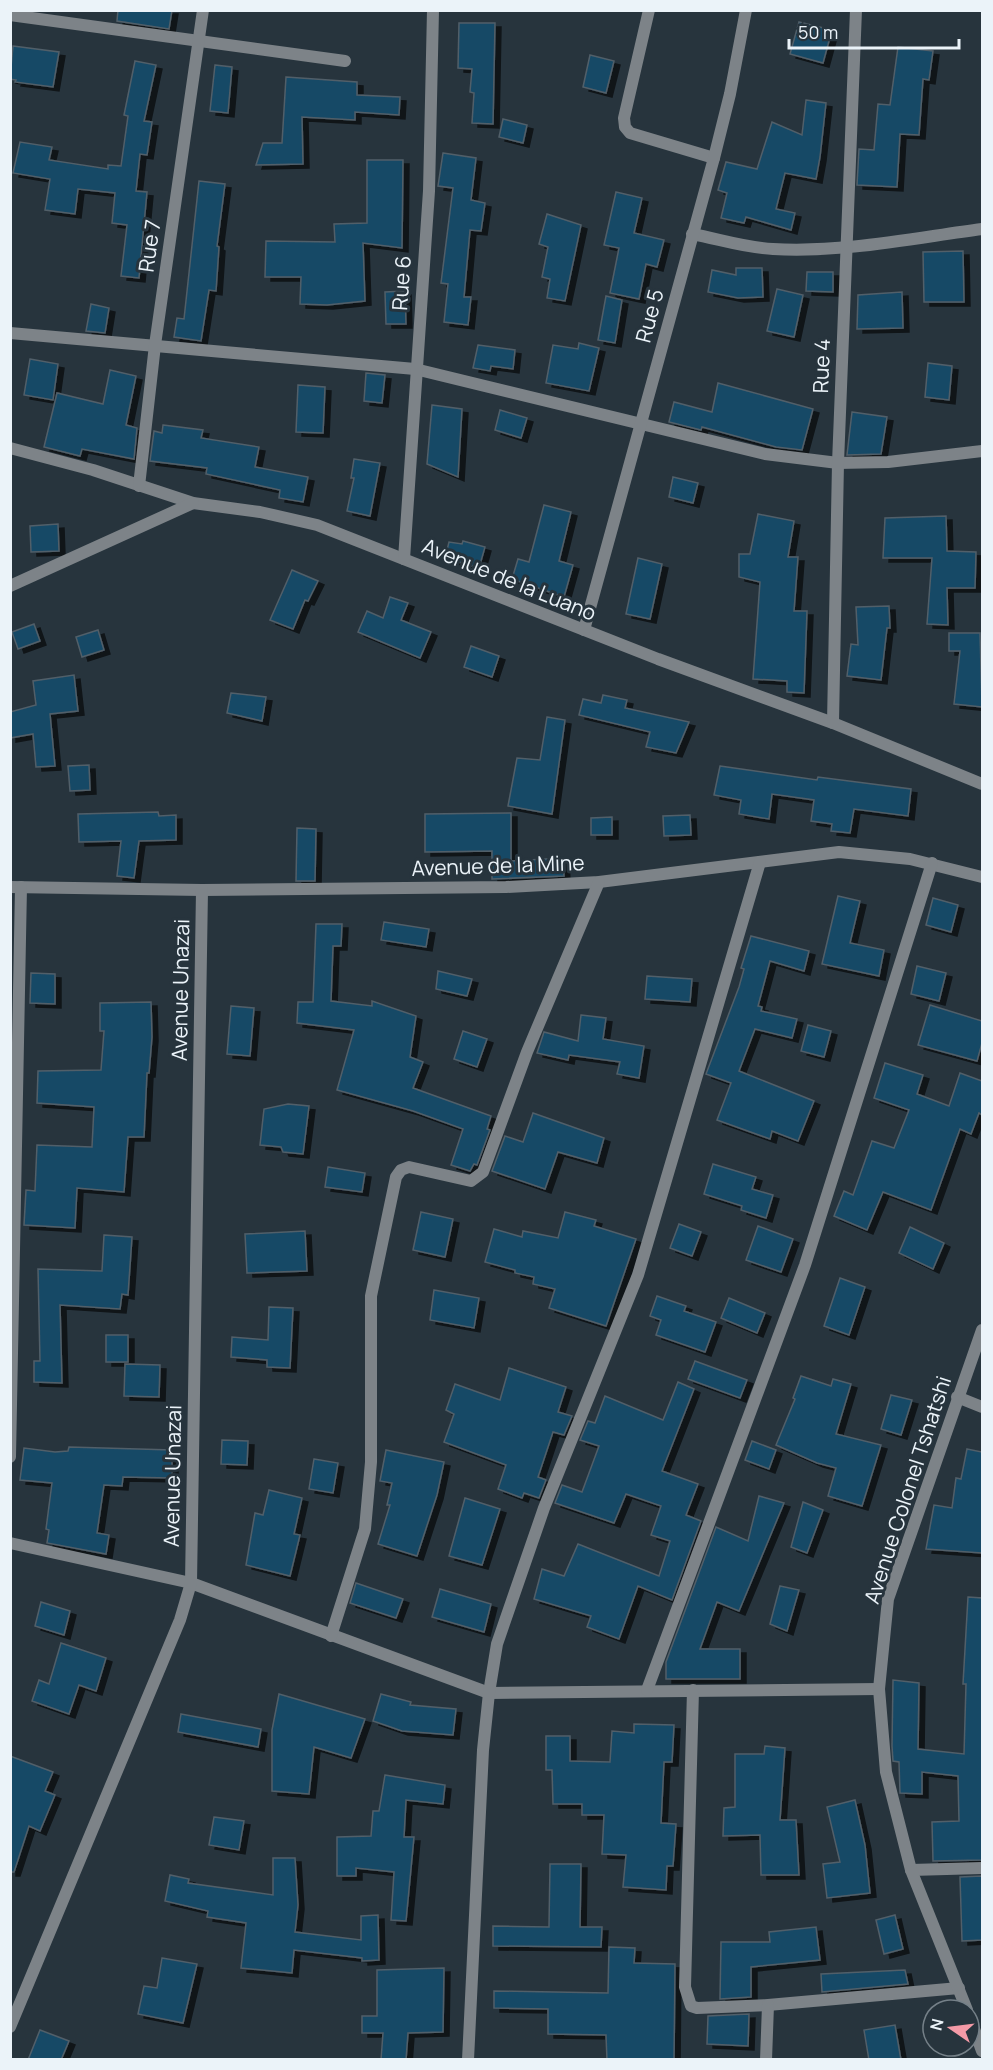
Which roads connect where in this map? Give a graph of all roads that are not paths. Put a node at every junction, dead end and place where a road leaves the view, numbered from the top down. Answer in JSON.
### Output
{"nodes":[{"id":1,"x":203,"y":10,"type":"edge"},
{"id":2,"x":433,"y":10,"type":"edge"},
{"id":3,"x":648,"y":10,"type":"edge"},
{"id":4,"x":746,"y":10,"type":"edge"},
{"id":5,"x":856,"y":10,"type":"edge"},
{"id":6,"x":10,"y":15,"type":"edge"},
{"id":7,"x":199,"y":41,"type":"junction"},
{"id":8,"x":345,"y":61,"type":"dead end"},
{"id":9,"x":714,"y":158,"type":"junction"},
{"id":10,"x":982,"y":229,"type":"edge"},
{"id":11,"x":692,"y":234,"type":"junction"},
{"id":12,"x":845,"y":246,"type":"junction"},
{"id":13,"x":10,"y":333,"type":"edge"},
{"id":14,"x":155,"y":345,"type":"junction"},
{"id":15,"x":415,"y":369,"type":"junction"},
{"id":16,"x":641,"y":423,"type":"junction"},
{"id":17,"x":10,"y":448,"type":"edge"},
{"id":18,"x":982,"y":451,"type":"edge"},
{"id":19,"x":838,"y":463,"type":"junction"},
{"id":20,"x":139,"y":486,"type":"junction"},
{"id":21,"x":193,"y":503,"type":"junction"},
{"id":22,"x":404,"y":559,"type":"junction"},
{"id":23,"x":10,"y":586,"type":"edge"},
{"id":24,"x":584,"y":630,"type":"junction"},
{"id":25,"x":833,"y":723,"type":"junction"},
{"id":26,"x":982,"y":784,"type":"edge"},
{"id":27,"x":760,"y":862,"type":"junction"},
{"id":28,"x":932,"y":864,"type":"junction"},
{"id":29,"x":982,"y":877,"type":"edge"},
{"id":30,"x":599,"y":882,"type":"junction"},
{"id":31,"x":16,"y":887,"type":"edge"},
{"id":32,"x":202,"y":890,"type":"junction"},
{"id":33,"x":982,"y":1330,"type":"edge"},
{"id":34,"x":957,"y":1397,"type":"junction"},
{"id":35,"x":982,"y":1407,"type":"edge"},
{"id":36,"x":10,"y":1457,"type":"edge"},
{"id":37,"x":10,"y":1543,"type":"edge"},
{"id":38,"x":191,"y":1583,"type":"junction"},
{"id":39,"x":331,"y":1636,"type":"junction"},
{"id":40,"x":879,"y":1689,"type":"junction"},
{"id":41,"x":647,"y":1690,"type":"junction"},
{"id":42,"x":693,"y":1690,"type":"junction"},
{"id":43,"x":489,"y":1693,"type":"junction"},
{"id":44,"x":982,"y":1868,"type":"edge"},
{"id":45,"x":911,"y":1870,"type":"junction"},
{"id":46,"x":959,"y":1988,"type":"junction"},
{"id":47,"x":963,"y":1998,"type":"edge"},
{"id":48,"x":768,"y":2005,"type":"junction"},
{"id":49,"x":10,"y":2027,"type":"edge"},
{"id":50,"x":468,"y":2060,"type":"edge"},
{"id":51,"x":766,"y":2060,"type":"edge"}],
"edges":[{"from":1,"to":7,"type":"street","name":"Rue 7"},
{"from":2,"to":15,"type":"street","name":"Rue 6"},
{"from":3,"to":9,"type":"street"},
{"from":4,"to":9,"type":"street","name":"Rue 5"},
{"from":5,"to":12,"type":"street","name":"Rue 4"},
{"from":6,"to":7,"type":"street"},
{"from":7,"to":8,"type":"street"},
{"from":7,"to":14,"type":"street","name":"Rue 7"},
{"from":9,"to":11,"type":"street","name":"Rue 5"},
{"from":10,"to":12,"type":"street"},
{"from":11,"to":12,"type":"street"},
{"from":11,"to":16,"type":"street","name":"Rue 5"},
{"from":12,"to":19,"type":"street","name":"Rue 4"},
{"from":13,"to":14,"type":"street"},
{"from":14,"to":15,"type":"street"},
{"from":14,"to":20,"type":"street","name":"Rue 7"},
{"from":15,"to":16,"type":"street"},
{"from":15,"to":22,"type":"street","name":"Rue 6"},
{"from":16,"to":19,"type":"street"},
{"from":16,"to":24,"type":"street","name":"Rue 5"},
{"from":17,"to":20,"type":"street","name":"Avenue de la Luano"},
{"from":18,"to":19,"type":"street"},
{"from":19,"to":25,"type":"street","name":"Rue 4"},
{"from":20,"to":21,"type":"street","name":"Avenue de la Luano"},
{"from":21,"to":22,"type":"street","name":"Avenue de la Luano"},
{"from":21,"to":23,"type":"street"},
{"from":22,"to":24,"type":"street","name":"Avenue de la Luano"},
{"from":24,"to":25,"type":"street","name":"Avenue de la Luano"},
{"from":25,"to":26,"type":"street","name":"Avenue de la Luano"},
{"from":27,"to":28,"type":"street","name":"Avenue de la Mine"},
{"from":27,"to":30,"type":"street","name":"Avenue de la Mine"},
{"from":27,"to":43,"type":"street"},
{"from":28,"to":29,"type":"street","name":"Avenue de la Mine"},
{"from":28,"to":41,"type":"street"},
{"from":30,"to":32,"type":"street","name":"Avenue de la Mine"},
{"from":30,"to":39,"type":"street"},
{"from":31,"to":32,"type":"street","name":"Avenue de la Mine"},
{"from":31,"to":36,"type":"street"},
{"from":32,"to":38,"type":"street","name":"Avenue Unazai"},
{"from":33,"to":34,"type":"street","name":"Avenue Colonel Tshatshi"},
{"from":34,"to":35,"type":"street"},
{"from":34,"to":40,"type":"street","name":"Avenue Colonel Tshatshi"},
{"from":37,"to":38,"type":"street"},
{"from":38,"to":39,"type":"street"},
{"from":38,"to":49,"type":"street","name":"Avenue Unazai"},
{"from":39,"to":43,"type":"street"},
{"from":40,"to":42,"type":"street"},
{"from":40,"to":45,"type":"street","name":"Avenue Colonel Tshatshi"},
{"from":41,"to":42,"type":"street"},
{"from":41,"to":43,"type":"street"},
{"from":42,"to":48,"type":"street"},
{"from":43,"to":50,"type":"street"},
{"from":44,"to":45,"type":"street"},
{"from":45,"to":46,"type":"street","name":"Avenue Colonel Tshatshi"},
{"from":46,"to":47,"type":"street","name":"Avenue Colonel Tshatshi"},
{"from":46,"to":48,"type":"street"},
{"from":48,"to":51,"type":"street"}]}
